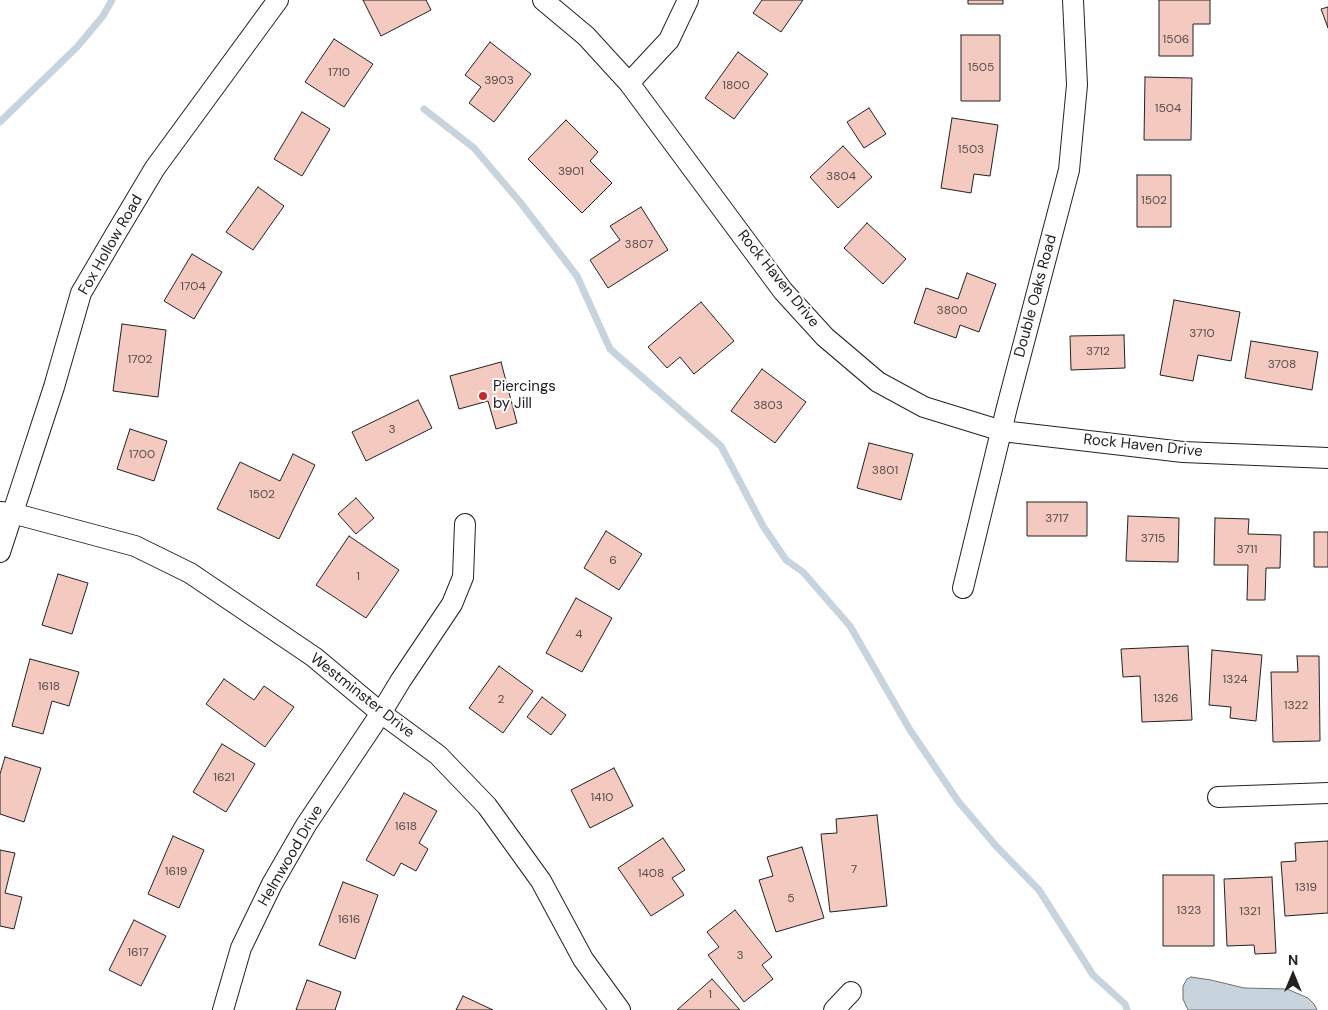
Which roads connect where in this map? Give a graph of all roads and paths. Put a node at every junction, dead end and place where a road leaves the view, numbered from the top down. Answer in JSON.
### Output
{"nodes":[{"id":1,"x":278,"y":0,"type":"edge"},
{"id":2,"x":543,"y":0,"type":"edge"},
{"id":3,"x":688,"y":0,"type":"edge"},
{"id":4,"x":1073,"y":0,"type":"edge"},
{"id":5,"x":629,"y":83,"type":"junction"},
{"id":6,"x":1002,"y":430,"type":"junction"},
{"id":7,"x":1328,"y":458,"type":"edge"},
{"id":8,"x":6,"y":512,"type":"edge"},
{"id":9,"x":465,"y":524,"type":"dead end"},
{"id":10,"x":0,"y":552,"type":"edge"},
{"id":11,"x":963,"y":588,"type":"dead end"},
{"id":12,"x":381,"y":713,"type":"junction"},
{"id":13,"x":1328,"y":793,"type":"edge"},
{"id":14,"x":1218,"y":797,"type":"dead end"},
{"id":15,"x":851,"y":992,"type":"dead end"},
{"id":16,"x":223,"y":1010,"type":"edge"},
{"id":17,"x":620,"y":1010,"type":"edge"},
{"id":18,"x":834,"y":1010,"type":"edge"}],
"edges":[{"from":1,"to":8,"type":"street","name":"Fox Hollow Road"},
{"from":2,"to":5,"type":"street","name":"Rock Haven Drive"},
{"from":3,"to":5,"type":"street"},
{"from":4,"to":6,"type":"street","name":"Double Oaks Road"},
{"from":5,"to":6,"type":"street","name":"Rock Haven Drive"},
{"from":6,"to":7,"type":"street","name":"Rock Haven Drive"},
{"from":6,"to":11,"type":"street","name":"Double Oaks Road"},
{"from":8,"to":10,"type":"street","name":"Fox Hollow Road"},
{"from":8,"to":12,"type":"street","name":"Westminster Drive"},
{"from":9,"to":12,"type":"street","name":"Helmwood Drive"},
{"from":12,"to":16,"type":"street","name":"Helmwood Drive"},
{"from":12,"to":17,"type":"street","name":"Westminster Drive"},
{"from":13,"to":14,"type":"street"},
{"from":15,"to":18,"type":"street"}]}
